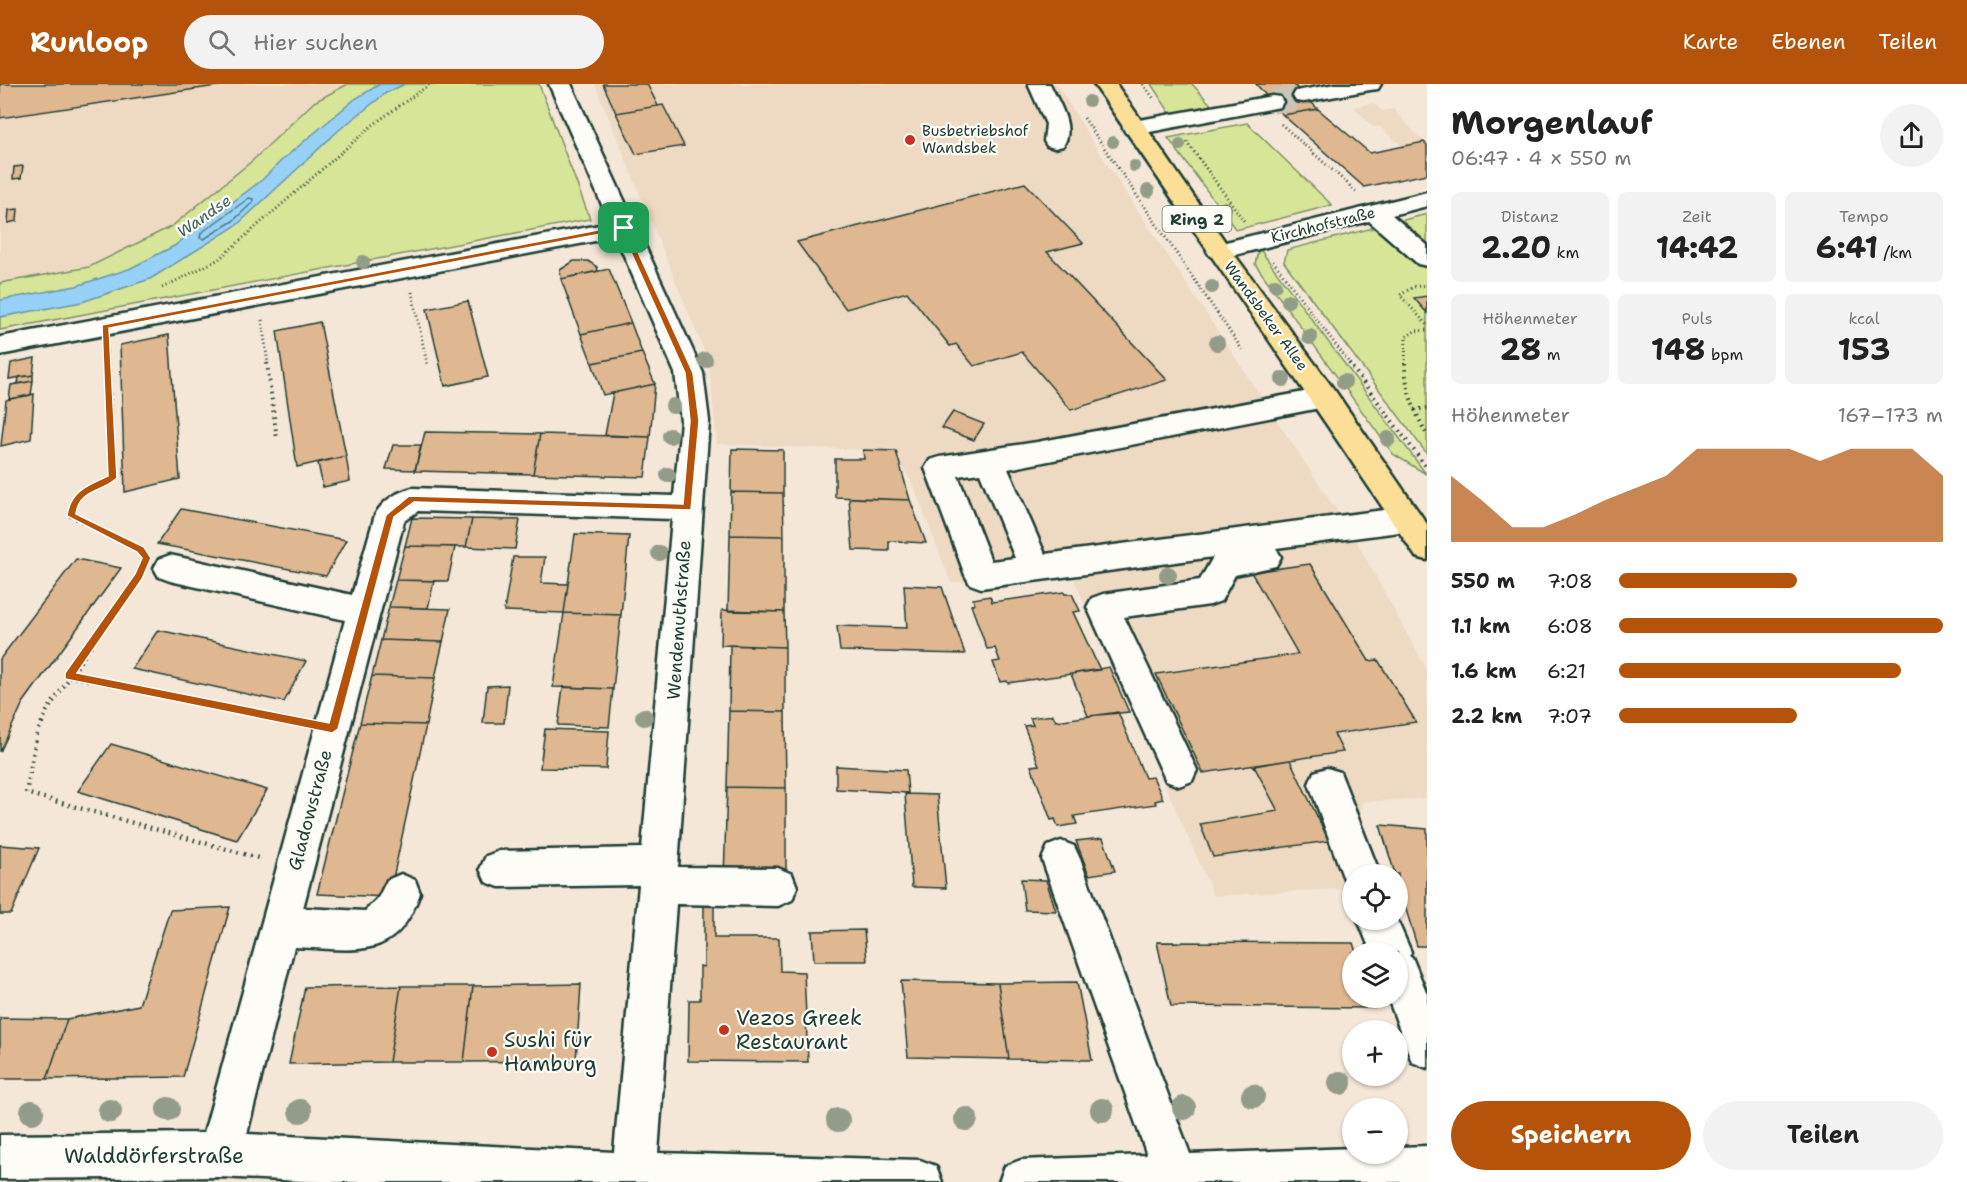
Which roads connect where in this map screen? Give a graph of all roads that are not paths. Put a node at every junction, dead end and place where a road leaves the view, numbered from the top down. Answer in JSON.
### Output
{"nodes":[{"id":1,"x":560,"y":84,"type":"edge"},
{"id":2,"x":1040,"y":84,"type":"edge"},
{"id":3,"x":1105,"y":84,"type":"edge"},
{"id":4,"x":1370,"y":84,"type":"edge"},
{"id":5,"x":1225,"y":87,"type":"dead end"},
{"id":6,"x":1304,"y":96,"type":"tunnel mouth"},
{"id":7,"x":1134,"y":128,"type":"junction"},
{"id":8,"x":1055,"y":141,"type":"dead end"},
{"id":9,"x":1427,"y":199,"type":"edge"},
{"id":10,"x":1369,"y":205,"type":"junction"},
{"id":11,"x":624,"y":228,"type":"junction"},
{"id":12,"x":1219,"y":251,"type":"junction"},
{"id":13,"x":1427,"y":258,"type":"edge"},
{"id":14,"x":0,"y":346,"type":"edge"},
{"id":15,"x":1325,"y":398,"type":"junction"},
{"id":16,"x":990,"y":462,"type":"junction"},
{"id":17,"x":687,"y":508,"type":"junction"},
{"id":18,"x":1418,"y":534,"type":"edge"},
{"id":19,"x":158,"y":563,"type":"road end"},
{"id":20,"x":1035,"y":568,"type":"junction"},
{"id":21,"x":364,"y":611,"type":"junction"},
{"id":22,"x":1179,"y":770,"type":"dead end"},
{"id":23,"x":1327,"y":784,"type":"dead end"},
{"id":24,"x":1061,"y":859,"type":"dead end"},
{"id":25,"x":1357,"y":864,"type":"edge"},
{"id":26,"x":500,"y":869,"type":"dead end"},
{"id":27,"x":659,"y":875,"type":"junction"},
{"id":28,"x":778,"y":887,"type":"dead end"},
{"id":29,"x":401,"y":894,"type":"dead end"},
{"id":30,"x":279,"y":927,"type":"junction"},
{"id":31,"x":1408,"y":997,"type":"edge"},
{"id":32,"x":1427,"y":1047,"type":"edge"},
{"id":33,"x":220,"y":1155,"type":"junction"},
{"id":34,"x":0,"y":1157,"type":"edge"},
{"id":35,"x":118,"y":1168,"type":"edge"},
{"id":36,"x":1427,"y":1168,"type":"edge"},
{"id":37,"x":1176,"y":1175,"type":"junction"},
{"id":38,"x":634,"y":1178,"type":"edge"},
{"id":39,"x":920,"y":1182,"type":"edge"},
{"id":40,"x":1022,"y":1182,"type":"edge"}],
"edges":[{"from":1,"to":11,"type":"street","name":"Wendemuthstraße"},
{"from":2,"to":8,"type":"street"},
{"from":3,"to":7,"type":"main road","name":"Wandsbeker Allee","number":"Ring 2"},
{"from":4,"to":6,"type":"street"},
{"from":5,"to":7,"type":"street"},
{"from":7,"to":12,"type":"main road","name":"Wandsbeker Allee","number":"Ring 2"},
{"from":9,"to":10,"type":"street","name":"Kirchhofstraße"},
{"from":10,"to":12,"type":"street","name":"Kirchhofstraße"},
{"from":10,"to":13,"type":"street"},
{"from":11,"to":14,"type":"street"},
{"from":11,"to":17,"type":"street","name":"Wendemuthstraße"},
{"from":12,"to":15,"type":"main road","name":"Wandsbeker Allee","number":"Ring 2"},
{"from":15,"to":16,"type":"street"},
{"from":15,"to":18,"type":"main road","name":"Wandsbeker Allee","number":"Ring 2"},
{"from":16,"to":20,"type":"street"},
{"from":16,"to":20,"type":"street"},
{"from":17,"to":21,"type":"street","name":"Gladowstraße"},
{"from":17,"to":27,"type":"street","name":"Wendemuthstraße"},
{"from":18,"to":20,"type":"street"},
{"from":18,"to":22,"type":"street"},
{"from":19,"to":21,"type":"street"},
{"from":21,"to":30,"type":"street","name":"Gladowstraße"},
{"from":23,"to":25,"type":"street"},
{"from":24,"to":37,"type":"street"},
{"from":26,"to":27,"type":"street"},
{"from":27,"to":28,"type":"street"},
{"from":27,"to":38,"type":"street","name":"Wendemuthstraße"},
{"from":29,"to":30,"type":"street"},
{"from":30,"to":33,"type":"street","name":"Gladowstraße"},
{"from":31,"to":32,"type":"street"},
{"from":33,"to":35,"type":"street","name":"Walddörferstraße"},
{"from":33,"to":38,"type":"street","name":"Walddörferstraße"},
{"from":34,"to":35,"type":"street","name":"Walddörferstraße"},
{"from":36,"to":37,"type":"street"},
{"from":37,"to":40,"type":"street"},
{"from":38,"to":39,"type":"street","name":"Walddörferstraße"}]}
